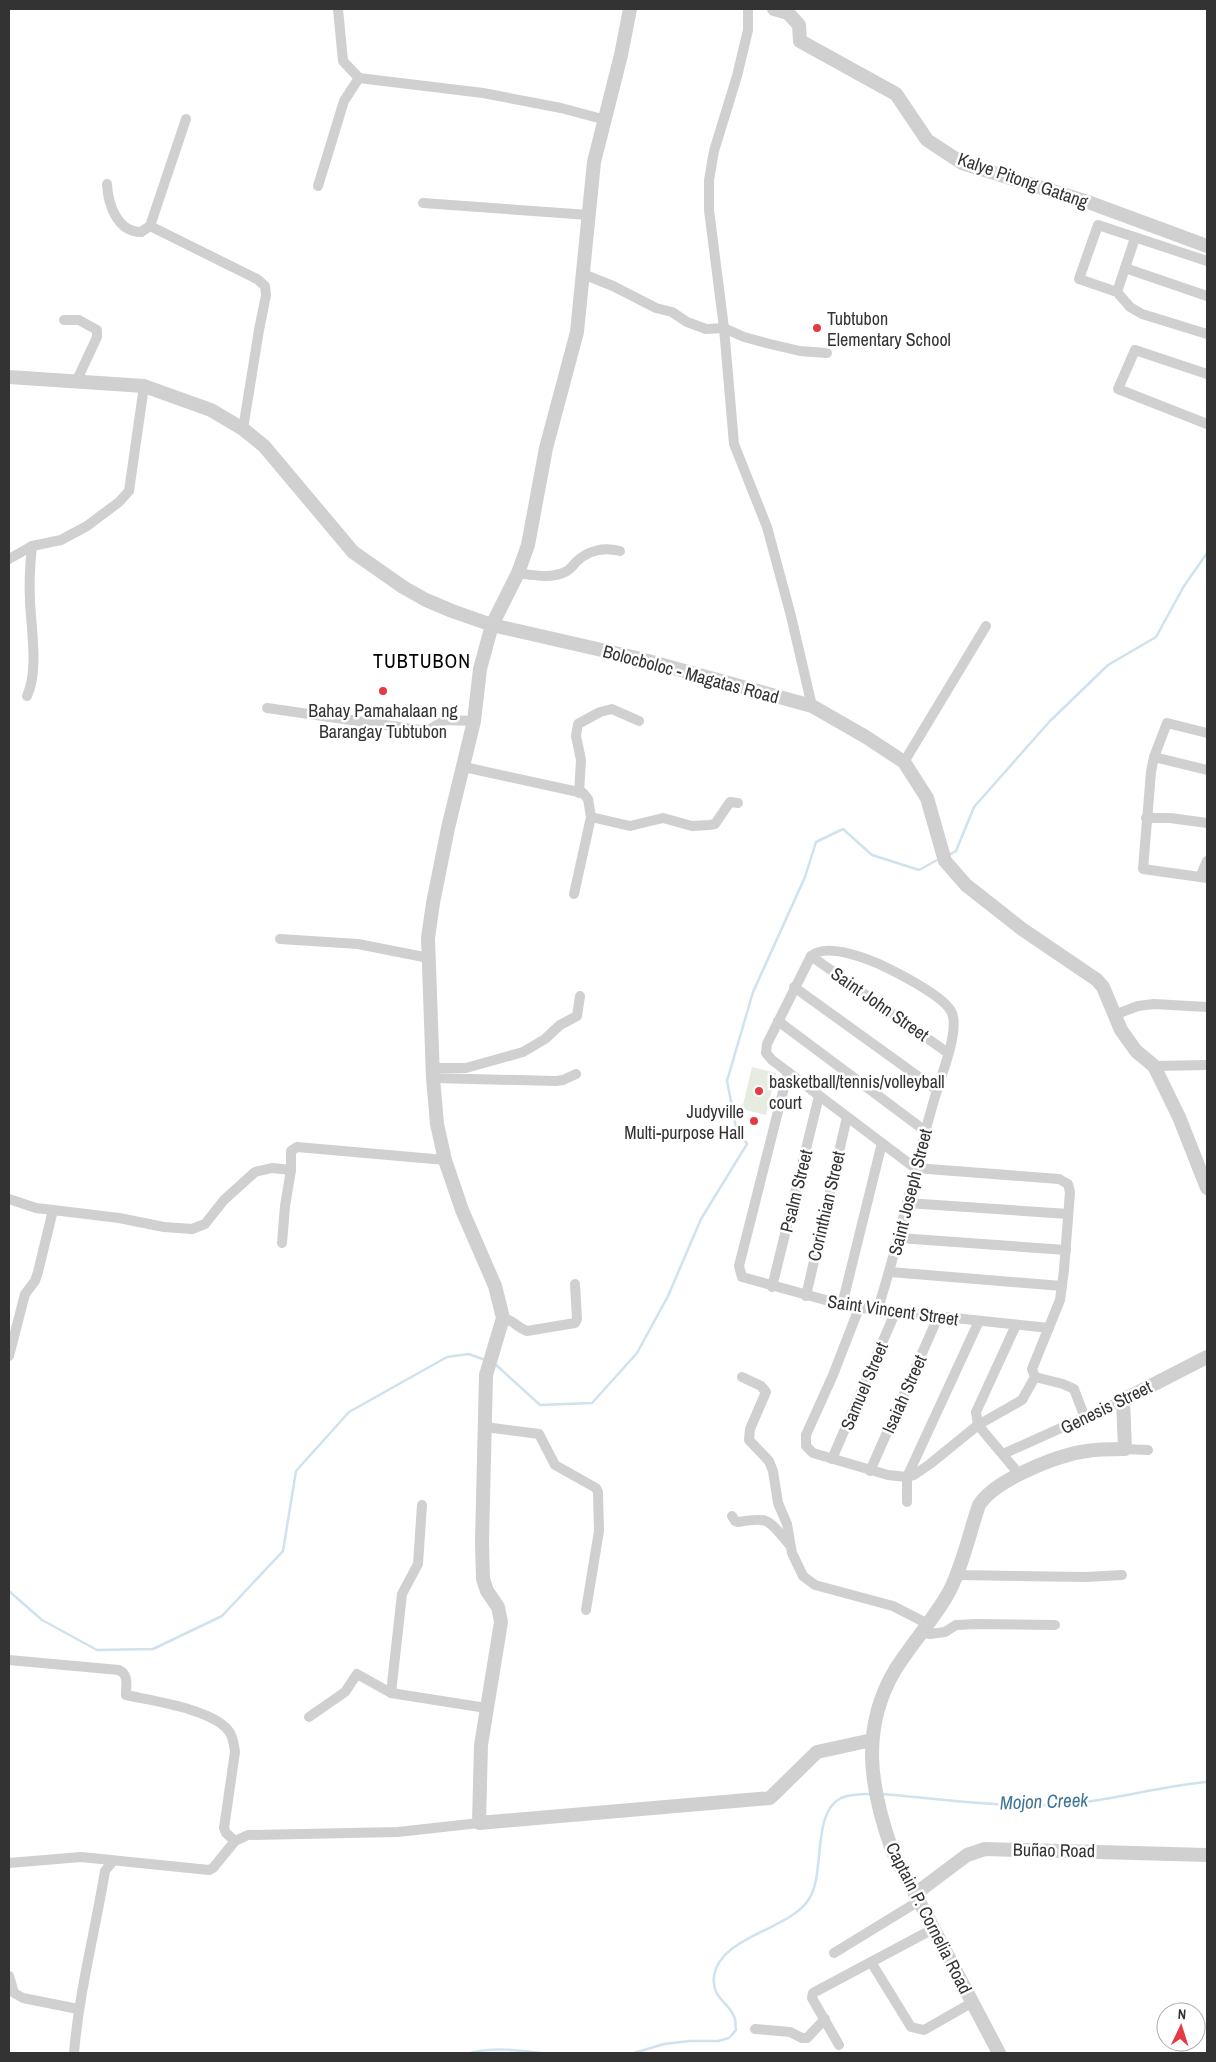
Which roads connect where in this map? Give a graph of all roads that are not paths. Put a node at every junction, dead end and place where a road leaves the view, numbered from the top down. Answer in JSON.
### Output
{"nodes":[{"id":1,"x":338,"y":9,"type":"edge"},
{"id":2,"x":630,"y":9,"type":"edge"},
{"id":3,"x":748,"y":9,"type":"edge"},
{"id":4,"x":774,"y":9,"type":"edge"},
{"id":5,"x":359,"y":78,"type":"junction"},
{"id":6,"x":186,"y":118,"type":"dead end"},
{"id":7,"x":606,"y":120,"type":"junction"},
{"id":8,"x":107,"y":184,"type":"dead end"},
{"id":9,"x":318,"y":186,"type":"dead end"},
{"id":10,"x":423,"y":203,"type":"dead end"},
{"id":11,"x":589,"y":215,"type":"junction"},
{"id":12,"x":150,"y":226,"type":"junction"},
{"id":13,"x":1135,"y":238,"type":"junction"},
{"id":14,"x":1207,"y":246,"type":"edge"},
{"id":15,"x":1207,"y":261,"type":"edge"},
{"id":16,"x":1125,"y":268,"type":"junction"},
{"id":17,"x":583,"y":274,"type":"junction"},
{"id":18,"x":1117,"y":292,"type":"junction"},
{"id":19,"x":1207,"y":296,"type":"edge"},
{"id":20,"x":64,"y":320,"type":"dead end"},
{"id":21,"x":724,"y":328,"type":"junction"},
{"id":22,"x":1207,"y":334,"type":"edge"},
{"id":23,"x":827,"y":353,"type":"dead end"},
{"id":24,"x":1207,"y":374,"type":"edge"},
{"id":25,"x":9,"y":377,"type":"edge"},
{"id":26,"x":76,"y":382,"type":"junction"},
{"id":27,"x":144,"y":386,"type":"junction"},
{"id":28,"x":1207,"y":424,"type":"edge"},
{"id":29,"x":243,"y":429,"type":"junction"},
{"id":30,"x":32,"y":546,"type":"junction"},
{"id":31,"x":620,"y":551,"type":"dead end"},
{"id":32,"x":9,"y":558,"type":"edge"},
{"id":33,"x":518,"y":573,"type":"junction"},
{"id":34,"x":492,"y":625,"type":"junction"},
{"id":35,"x":986,"y":626,"type":"dead end"},
{"id":36,"x":27,"y":696,"type":"dead end"},
{"id":37,"x":812,"y":706,"type":"junction"},
{"id":38,"x":267,"y":708,"type":"dead end"},
{"id":39,"x":474,"y":721,"type":"junction"},
{"id":40,"x":639,"y":721,"type":"dead end"},
{"id":41,"x":1207,"y":733,"type":"edge"},
{"id":42,"x":1154,"y":757,"type":"junction"},
{"id":43,"x":904,"y":762,"type":"junction"},
{"id":44,"x":464,"y":767,"type":"junction"},
{"id":45,"x":1207,"y":770,"type":"edge"},
{"id":46,"x":579,"y":793,"type":"junction"},
{"id":47,"x":738,"y":802,"type":"dead end"},
{"id":48,"x":591,"y":817,"type":"junction"},
{"id":49,"x":1146,"y":818,"type":"junction"},
{"id":50,"x":1207,"y":823,"type":"edge"},
{"id":51,"x":1207,"y":861,"type":"edge"},
{"id":52,"x":1204,"y":878,"type":"edge"},
{"id":53,"x":574,"y":894,"type":"dead end"},
{"id":54,"x":280,"y":939,"type":"dead end"},
{"id":55,"x":811,"y":956,"type":"junction"},
{"id":56,"x":429,"y":958,"type":"junction"},
{"id":57,"x":794,"y":987,"type":"junction"},
{"id":58,"x":580,"y":996,"type":"dead end"},
{"id":59,"x":1207,"y":1007,"type":"edge"},
{"id":60,"x":1114,"y":1015,"type":"junction"},
{"id":61,"x":778,"y":1021,"type":"junction"},
{"id":62,"x":948,"y":1053,"type":"junction"},
{"id":63,"x":1207,"y":1065,"type":"edge"},
{"id":64,"x":1154,"y":1066,"type":"junction"},
{"id":65,"x":788,"y":1072,"type":"junction"},
{"id":66,"x":433,"y":1073,"type":"junction"},
{"id":67,"x":576,"y":1074,"type":"dead end"},
{"id":68,"x":937,"y":1090,"type":"junction"},
{"id":69,"x":820,"y":1096,"type":"junction"},
{"id":70,"x":848,"y":1117,"type":"junction"},
{"id":71,"x":924,"y":1130,"type":"junction"},
{"id":72,"x":882,"y":1143,"type":"junction"},
{"id":73,"x":445,"y":1160,"type":"junction"},
{"id":74,"x":915,"y":1168,"type":"junction"},
{"id":75,"x":291,"y":1170,"type":"junction"},
{"id":76,"x":1207,"y":1188,"type":"edge"},
{"id":77,"x":9,"y":1200,"type":"edge"},
{"id":78,"x":907,"y":1203,"type":"junction"},
{"id":79,"x":53,"y":1210,"type":"junction"},
{"id":80,"x":1068,"y":1214,"type":"junction"},
{"id":81,"x":899,"y":1238,"type":"junction"},
{"id":82,"x":282,"y":1243,"type":"dead end"},
{"id":83,"x":1066,"y":1250,"type":"junction"},
{"id":84,"x":890,"y":1272,"type":"junction"},
{"id":85,"x":575,"y":1284,"type":"dead end"},
{"id":86,"x":772,"y":1286,"type":"junction"},
{"id":87,"x":1062,"y":1286,"type":"junction"},
{"id":88,"x":806,"y":1296,"type":"junction"},
{"id":89,"x":842,"y":1305,"type":"junction"},
{"id":90,"x":859,"y":1308,"type":"junction"},
{"id":91,"x":877,"y":1311,"type":"junction"},
{"id":92,"x":895,"y":1313,"type":"junction"},
{"id":93,"x":938,"y":1317,"type":"junction"},
{"id":94,"x":503,"y":1318,"type":"junction"},
{"id":95,"x":979,"y":1321,"type":"junction"},
{"id":96,"x":1016,"y":1325,"type":"junction"},
{"id":97,"x":1049,"y":1328,"type":"junction"},
{"id":98,"x":9,"y":1356,"type":"edge"},
{"id":99,"x":1207,"y":1357,"type":"edge"},
{"id":100,"x":1035,"y":1376,"type":"junction"},
{"id":101,"x":742,"y":1377,"type":"dead end"},
{"id":102,"x":1123,"y":1400,"type":"junction"},
{"id":103,"x":1086,"y":1418,"type":"junction"},
{"id":104,"x":978,"y":1424,"type":"junction"},
{"id":105,"x":485,"y":1427,"type":"junction"},
{"id":106,"x":1125,"y":1449,"type":"junction"},
{"id":107,"x":1148,"y":1450,"type":"dead end"},
{"id":108,"x":1003,"y":1454,"type":"junction"},
{"id":109,"x":832,"y":1459,"type":"junction"},
{"id":110,"x":870,"y":1471,"type":"junction"},
{"id":111,"x":1019,"y":1474,"type":"junction"},
{"id":112,"x":907,"y":1477,"type":"junction"},
{"id":113,"x":907,"y":1502,"type":"dead end"},
{"id":114,"x":422,"y":1505,"type":"dead end"},
{"id":115,"x":732,"y":1516,"type":"dead end"},
{"id":116,"x":790,"y":1545,"type":"junction"},
{"id":117,"x":956,"y":1575,"type":"junction"},
{"id":118,"x":1122,"y":1575,"type":"dead end"},
{"id":119,"x":586,"y":1610,"type":"dead end"},
{"id":120,"x":1055,"y":1625,"type":"dead end"},
{"id":121,"x":924,"y":1628,"type":"junction"},
{"id":122,"x":9,"y":1660,"type":"edge"},
{"id":123,"x":391,"y":1693,"type":"junction"},
{"id":124,"x":486,"y":1708,"type":"junction"},
{"id":125,"x":309,"y":1717,"type":"dead end"},
{"id":126,"x":872,"y":1740,"type":"junction"},
{"id":127,"x":479,"y":1823,"type":"junction"},
{"id":128,"x":235,"y":1841,"type":"junction"},
{"id":129,"x":1207,"y":1855,"type":"edge"},
{"id":130,"x":113,"y":1861,"type":"junction"},
{"id":131,"x":9,"y":1863,"type":"edge"},
{"id":132,"x":917,"y":1897,"type":"junction"},
{"id":133,"x":933,"y":1929,"type":"junction"},
{"id":134,"x":834,"y":1953,"type":"dead end"},
{"id":135,"x":871,"y":1962,"type":"junction"},
{"id":136,"x":9,"y":1976,"type":"edge"},
{"id":137,"x":973,"y":2002,"type":"junction"},
{"id":138,"x":78,"y":2009,"type":"junction"},
{"id":139,"x":824,"y":2019,"type":"junction"},
{"id":140,"x":755,"y":2029,"type":"dead end"},
{"id":141,"x":839,"y":2045,"type":"dead end"},
{"id":142,"x":74,"y":2053,"type":"edge"},
{"id":143,"x":999,"y":2053,"type":"edge"}],
"edges":[{"from":1,"to":5,"type":"street"},
{"from":2,"to":7,"type":"street"},
{"from":3,"to":21,"type":"street"},
{"from":4,"to":14,"type":"street","name":"Kalye Pitong Gatang"},
{"from":5,"to":7,"type":"street"},
{"from":5,"to":9,"type":"street"},
{"from":6,"to":12,"type":"street"},
{"from":7,"to":11,"type":"street"},
{"from":8,"to":12,"type":"street"},
{"from":10,"to":11,"type":"street"},
{"from":11,"to":17,"type":"street"},
{"from":12,"to":29,"type":"street"},
{"from":13,"to":15,"type":"street"},
{"from":13,"to":16,"type":"street"},
{"from":13,"to":18,"type":"street"},
{"from":16,"to":18,"type":"street"},
{"from":16,"to":19,"type":"street"},
{"from":17,"to":21,"type":"street"},
{"from":17,"to":33,"type":"street"},
{"from":18,"to":22,"type":"street"},
{"from":20,"to":26,"type":"street"},
{"from":21,"to":23,"type":"street"},
{"from":21,"to":37,"type":"street"},
{"from":24,"to":28,"type":"street"},
{"from":25,"to":26,"type":"street","name":"Bolocboloc - Magatas Road"},
{"from":26,"to":27,"type":"street","name":"Bolocboloc - Magatas Road"},
{"from":27,"to":29,"type":"street","name":"Bolocboloc - Magatas Road"},
{"from":27,"to":30,"type":"street"},
{"from":29,"to":34,"type":"street","name":"Bolocboloc - Magatas Road"},
{"from":30,"to":32,"type":"street"},
{"from":30,"to":36,"type":"street"},
{"from":31,"to":33,"type":"street"},
{"from":33,"to":34,"type":"street"},
{"from":34,"to":37,"type":"street","name":"Bolocboloc - Magatas Road"},
{"from":34,"to":39,"type":"street"},
{"from":35,"to":43,"type":"street"},
{"from":37,"to":43,"type":"street","name":"Bolocboloc - Magatas Road"},
{"from":38,"to":39,"type":"street"},
{"from":39,"to":44,"type":"street"},
{"from":40,"to":46,"type":"street"},
{"from":41,"to":42,"type":"street"},
{"from":42,"to":45,"type":"street"},
{"from":42,"to":49,"type":"street"},
{"from":43,"to":60,"type":"street","name":"Bolocboloc - Magatas Road"},
{"from":44,"to":46,"type":"street"},
{"from":44,"to":56,"type":"street"},
{"from":46,"to":48,"type":"street"},
{"from":47,"to":48,"type":"street"},
{"from":48,"to":53,"type":"street"},
{"from":49,"to":50,"type":"street"},
{"from":49,"to":52,"type":"street"},
{"from":51,"to":52,"type":"street"},
{"from":54,"to":56,"type":"street"},
{"from":55,"to":57,"type":"street"},
{"from":55,"to":62,"type":"street","name":"Saint John Street"},
{"from":55,"to":62,"type":"street","name":"Saint Joseph Street"},
{"from":56,"to":66,"type":"street"},
{"from":57,"to":61,"type":"street"},
{"from":57,"to":68,"type":"street"},
{"from":58,"to":66,"type":"street"},
{"from":59,"to":60,"type":"street"},
{"from":60,"to":64,"type":"street","name":"Bolocboloc - Magatas Road"},
{"from":61,"to":65,"type":"street"},
{"from":61,"to":71,"type":"street"},
{"from":62,"to":68,"type":"street","name":"Saint Joseph Street"},
{"from":63,"to":64,"type":"street"},
{"from":64,"to":76,"type":"street","name":"Bolocboloc - Magatas Road"},
{"from":65,"to":69,"type":"street"},
{"from":65,"to":86,"type":"street","name":"Saint Vincent Street"},
{"from":66,"to":67,"type":"street"},
{"from":66,"to":73,"type":"street"},
{"from":68,"to":71,"type":"street","name":"Saint Joseph Street"},
{"from":69,"to":70,"type":"street"},
{"from":69,"to":86,"type":"street","name":"Psalm Street"},
{"from":70,"to":72,"type":"street"},
{"from":70,"to":88,"type":"street","name":"Corinthian Street"},
{"from":71,"to":74,"type":"street","name":"Saint Joseph Street"},
{"from":72,"to":74,"type":"street"},
{"from":72,"to":89,"type":"street"},
{"from":73,"to":75,"type":"street"},
{"from":73,"to":94,"type":"street"},
{"from":74,"to":78,"type":"street","name":"Saint Joseph Street"},
{"from":74,"to":80,"type":"street"},
{"from":75,"to":79,"type":"street"},
{"from":75,"to":82,"type":"street"},
{"from":77,"to":79,"type":"street"},
{"from":78,"to":80,"type":"street"},
{"from":78,"to":81,"type":"street","name":"Saint Joseph Street"},
{"from":79,"to":98,"type":"street"},
{"from":80,"to":83,"type":"street"},
{"from":81,"to":83,"type":"street"},
{"from":81,"to":84,"type":"street","name":"Saint Joseph Street"},
{"from":83,"to":87,"type":"street"},
{"from":84,"to":87,"type":"street"},
{"from":84,"to":91,"type":"street","name":"Saint Joseph Street"},
{"from":85,"to":94,"type":"street"},
{"from":86,"to":88,"type":"street","name":"Saint Vincent Street"},
{"from":87,"to":97,"type":"street"},
{"from":88,"to":89,"type":"street","name":"Saint Vincent Street"},
{"from":89,"to":90,"type":"street","name":"Saint Vincent Street"},
{"from":90,"to":91,"type":"street","name":"Saint Vincent Street"},
{"from":90,"to":109,"type":"street"},
{"from":91,"to":92,"type":"street","name":"Saint Vincent Street"},
{"from":92,"to":93,"type":"street","name":"Saint Vincent Street"},
{"from":92,"to":109,"type":"street","name":"Samuel Street"},
{"from":93,"to":95,"type":"street","name":"Saint Vincent Street"},
{"from":93,"to":110,"type":"street","name":"Isaiah Street"},
{"from":94,"to":105,"type":"street"},
{"from":95,"to":96,"type":"street","name":"Saint Vincent Street"},
{"from":95,"to":112,"type":"street"},
{"from":96,"to":97,"type":"street","name":"Saint Vincent Street"},
{"from":96,"to":104,"type":"street"},
{"from":97,"to":100,"type":"street"},
{"from":99,"to":102,"type":"street","name":"Genesis Street"},
{"from":100,"to":103,"type":"street"},
{"from":100,"to":104,"type":"street"},
{"from":101,"to":116,"type":"street"},
{"from":102,"to":103,"type":"street","name":"Genesis Street"},
{"from":102,"to":106,"type":"street"},
{"from":103,"to":108,"type":"street","name":"Genesis Street"},
{"from":104,"to":108,"type":"street"},
{"from":104,"to":112,"type":"street"},
{"from":105,"to":119,"type":"street"},
{"from":105,"to":124,"type":"street"},
{"from":106,"to":107,"type":"street"},
{"from":106,"to":111,"type":"street","name":"Captain P. Cornelia Road"},
{"from":108,"to":111,"type":"street"},
{"from":109,"to":110,"type":"street"},
{"from":110,"to":112,"type":"street"},
{"from":111,"to":117,"type":"street","name":"Captain P. Cornelia Road"},
{"from":112,"to":113,"type":"street"},
{"from":114,"to":123,"type":"street"},
{"from":115,"to":116,"type":"street"},
{"from":116,"to":121,"type":"street"},
{"from":117,"to":118,"type":"street"},
{"from":117,"to":121,"type":"street","name":"Captain P. Cornelia Road"},
{"from":120,"to":121,"type":"street"},
{"from":121,"to":126,"type":"street","name":"Captain P. Cornelia Road"},
{"from":122,"to":128,"type":"street"},
{"from":123,"to":124,"type":"street"},
{"from":123,"to":125,"type":"street"},
{"from":124,"to":127,"type":"street"},
{"from":126,"to":127,"type":"street"},
{"from":126,"to":132,"type":"street","name":"Captain P. Cornelia Road"},
{"from":127,"to":128,"type":"street"},
{"from":128,"to":130,"type":"street"},
{"from":129,"to":132,"type":"street","name":"Buñao Road"},
{"from":130,"to":131,"type":"street"},
{"from":130,"to":138,"type":"street"},
{"from":132,"to":133,"type":"street","name":"Captain P. Cornelia Road"},
{"from":132,"to":134,"type":"street"},
{"from":133,"to":135,"type":"street"},
{"from":133,"to":137,"type":"street","name":"Captain P. Cornelia Road"},
{"from":135,"to":137,"type":"street"},
{"from":135,"to":139,"type":"street"},
{"from":136,"to":138,"type":"street"},
{"from":137,"to":143,"type":"street","name":"Captain P. Cornelia Road"},
{"from":138,"to":142,"type":"street"},
{"from":139,"to":140,"type":"street"},
{"from":139,"to":141,"type":"street"}]}
